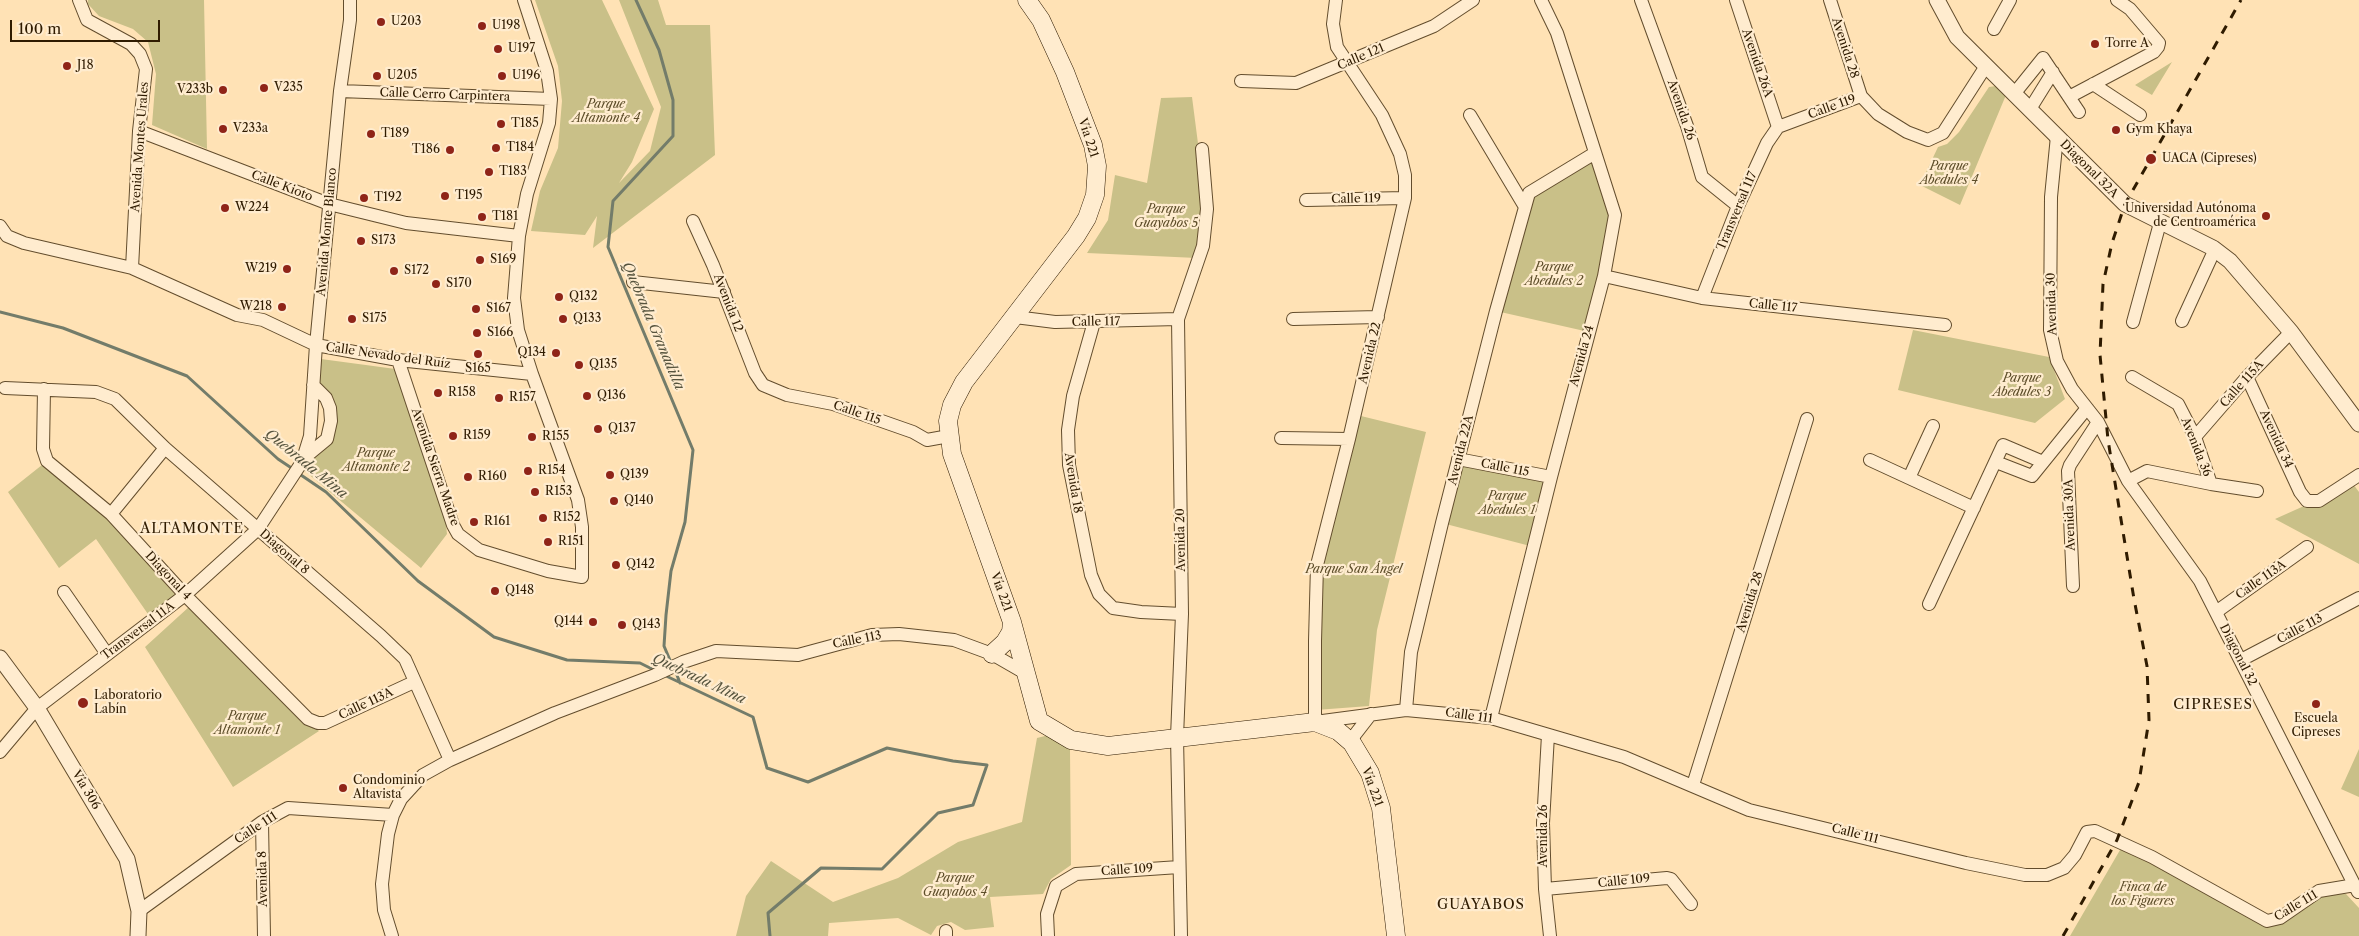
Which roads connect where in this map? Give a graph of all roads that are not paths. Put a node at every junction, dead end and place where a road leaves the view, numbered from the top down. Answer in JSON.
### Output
{"nodes":[{"id":1,"x":80,"y":0,"type":"edge"},
{"id":2,"x":350,"y":0,"type":"edge"},
{"id":3,"x":524,"y":0,"type":"edge"},
{"id":4,"x":1027,"y":0,"type":"edge"},
{"id":5,"x":1336,"y":0,"type":"edge"},
{"id":6,"x":1473,"y":0,"type":"edge"},
{"id":7,"x":1541,"y":0,"type":"edge"},
{"id":8,"x":1641,"y":0,"type":"edge"},
{"id":9,"x":1736,"y":0,"type":"edge"},
{"id":10,"x":1830,"y":0,"type":"edge"},
{"id":11,"x":1937,"y":0,"type":"edge"},
{"id":12,"x":2010,"y":0,"type":"edge"},
{"id":13,"x":2117,"y":0,"type":"edge"},
{"id":14,"x":1994,"y":30,"type":"dead end"},
{"id":15,"x":1347,"y":63,"type":"junction"},
{"id":16,"x":1986,"y":66,"type":"junction"},
{"id":17,"x":2053,"y":72,"type":"junction"},
{"id":18,"x":1241,"y":81,"type":"dead end"},
{"id":19,"x":2093,"y":84,"type":"junction"},
{"id":20,"x":340,"y":91,"type":"junction"},
{"id":21,"x":2014,"y":94,"type":"junction"},
{"id":22,"x":1861,"y":96,"type":"junction"},
{"id":23,"x":2069,"y":97,"type":"junction"},
{"id":24,"x":551,"y":99,"type":"junction"},
{"id":25,"x":2030,"y":109,"type":"junction"},
{"id":26,"x":2079,"y":112,"type":"dead end"},
{"id":27,"x":1470,"y":115,"type":"dead end"},
{"id":28,"x":2140,"y":115,"type":"dead end"},
{"id":29,"x":1778,"y":127,"type":"junction"},
{"id":30,"x":139,"y":131,"type":"junction"},
{"id":31,"x":2057,"y":136,"type":"junction"},
{"id":32,"x":1202,"y":149,"type":"dead end"},
{"id":33,"x":1595,"y":153,"type":"junction"},
{"id":34,"x":1405,"y":198,"type":"junction"},
{"id":35,"x":1306,"y":200,"type":"dead end"},
{"id":36,"x":330,"y":204,"type":"junction"},
{"id":37,"x":1738,"y":206,"type":"junction"},
{"id":38,"x":1525,"y":207,"type":"junction"},
{"id":39,"x":693,"y":221,"type":"dead end"},
{"id":40,"x":2160,"y":223,"type":"junction"},
{"id":41,"x":0,"y":226,"type":"edge"},
{"id":42,"x":519,"y":236,"type":"junction"},
{"id":43,"x":2215,"y":249,"type":"junction"},
{"id":44,"x":132,"y":268,"type":"junction"},
{"id":45,"x":1604,"y":276,"type":"junction"},
{"id":46,"x":633,"y":282,"type":"dead end"},
{"id":47,"x":724,"y":292,"type":"junction"},
{"id":48,"x":1702,"y":298,"type":"junction"},
{"id":49,"x":1015,"y":317,"type":"junction"},
{"id":50,"x":1378,"y":317,"type":"junction"},
{"id":51,"x":1178,"y":319,"type":"junction"},
{"id":52,"x":1293,"y":319,"type":"dead end"},
{"id":53,"x":2182,"y":321,"type":"dead end"},
{"id":54,"x":1094,"y":322,"type":"junction"},
{"id":55,"x":2133,"y":322,"type":"dead end"},
{"id":56,"x":1945,"y":325,"type":"dead end"},
{"id":57,"x":2291,"y":332,"type":"junction"},
{"id":58,"x":316,"y":345,"type":"junction"},
{"id":59,"x":398,"y":360,"type":"junction"},
{"id":60,"x":532,"y":374,"type":"junction"},
{"id":61,"x":2246,"y":376,"type":"junction"},
{"id":62,"x":2132,"y":377,"type":"dead end"},
{"id":63,"x":763,"y":385,"type":"joint"},
{"id":64,"x":6,"y":388,"type":"dead end"},
{"id":65,"x":44,"y":388,"type":"junction"},
{"id":66,"x":313,"y":390,"type":"junction"},
{"id":67,"x":2088,"y":408,"type":"junction"},
{"id":68,"x":1807,"y":419,"type":"dead end"},
{"id":69,"x":2098,"y":422,"type":"junction"},
{"id":70,"x":2359,"y":424,"type":"edge"},
{"id":71,"x":1934,"y":426,"type":"dead end"},
{"id":72,"x":949,"y":436,"type":"junction"},
{"id":73,"x":2195,"y":437,"type":"junction"},
{"id":74,"x":1282,"y":438,"type":"dead end"},
{"id":75,"x":1349,"y":439,"type":"junction"},
{"id":76,"x":165,"y":448,"type":"junction"},
{"id":77,"x":1458,"y":459,"type":"junction"},
{"id":78,"x":303,"y":460,"type":"junction"},
{"id":79,"x":1870,"y":460,"type":"dead end"},
{"id":80,"x":1996,"y":462,"type":"junction"},
{"id":81,"x":2043,"y":462,"type":"junction"},
{"id":82,"x":2359,"y":475,"type":"edge"},
{"id":83,"x":1551,"y":477,"type":"junction"},
{"id":84,"x":1909,"y":478,"type":"junction"},
{"id":85,"x":2128,"y":481,"type":"junction"},
{"id":86,"x":2211,"y":484,"type":"junction"},
{"id":87,"x":2257,"y":490,"type":"dead end"},
{"id":88,"x":1974,"y":508,"type":"junction"},
{"id":89,"x":110,"y":514,"type":"junction"},
{"id":90,"x":258,"y":529,"type":"junction"},
{"id":91,"x":2307,"y":547,"type":"dead end"},
{"id":92,"x":2073,"y":586,"type":"dead end"},
{"id":93,"x":64,"y":592,"type":"dead end"},
{"id":94,"x":185,"y":595,"type":"junction"},
{"id":95,"x":2359,"y":598,"type":"edge"},
{"id":96,"x":1930,"y":604,"type":"dead end"},
{"id":97,"x":2216,"y":612,"type":"junction"},
{"id":98,"x":1182,"y":614,"type":"junction"},
{"id":99,"x":1012,"y":622,"type":"junction"},
{"id":100,"x":107,"y":654,"type":"junction"},
{"id":101,"x":992,"y":654,"type":"junction"},
{"id":102,"x":0,"y":658,"type":"edge"},
{"id":103,"x":2241,"y":660,"type":"junction"},
{"id":104,"x":1026,"y":673,"type":"junction"},
{"id":105,"x":414,"y":682,"type":"junction"},
{"id":106,"x":37,"y":708,"type":"junction"},
{"id":107,"x":1406,"y":710,"type":"junction"},
{"id":108,"x":1370,"y":714,"type":"junction"},
{"id":109,"x":1491,"y":718,"type":"junction"},
{"id":110,"x":1315,"y":722,"type":"junction"},
{"id":111,"x":318,"y":723,"type":"joint"},
{"id":112,"x":1548,"y":735,"type":"junction"},
{"id":113,"x":1176,"y":737,"type":"junction"},
{"id":114,"x":1350,"y":741,"type":"junction"},
{"id":115,"x":0,"y":752,"type":"edge"},
{"id":116,"x":450,"y":760,"type":"junction"},
{"id":117,"x":1694,"y":785,"type":"junction"},
{"id":118,"x":393,"y":815,"type":"junction"},
{"id":119,"x":262,"y":822,"type":"junction"},
{"id":120,"x":1179,"y":867,"type":"junction"},
{"id":121,"x":1545,"y":889,"type":"junction"},
{"id":122,"x":2357,"y":889,"type":"edge"},
{"id":123,"x":1691,"y":904,"type":"dead end"},
{"id":124,"x":139,"y":911,"type":"junction"},
{"id":125,"x":138,"y":936,"type":"edge"},
{"id":126,"x":264,"y":936,"type":"edge"},
{"id":127,"x":392,"y":936,"type":"edge"},
{"id":128,"x":1048,"y":936,"type":"edge"},
{"id":129,"x":1181,"y":936,"type":"edge"},
{"id":130,"x":1396,"y":936,"type":"edge"},
{"id":131,"x":1550,"y":936,"type":"edge"}],
"edges":[{"from":1,"to":30,"type":"street","name":"Avenida Montes Urales"},
{"from":2,"to":20,"type":"street","name":"Avenida Monte Blanco"},
{"from":3,"to":24,"type":"street"},
{"from":4,"to":49,"type":"main road","name":"Vía 221"},
{"from":5,"to":15,"type":"street","name":"Avenida 22"},
{"from":6,"to":15,"type":"street","name":"Calle 121"},
{"from":7,"to":33,"type":"street","name":"Avenida 24"},
{"from":8,"to":37,"type":"street","name":"Avenida 26"},
{"from":9,"to":29,"type":"street","name":"Avenida 26A"},
{"from":10,"to":22,"type":"street","name":"Avenida 28"},
{"from":11,"to":16,"type":"street","name":"Diagonal 32A"},
{"from":12,"to":14,"type":"street"},
{"from":13,"to":19,"type":"street"},
{"from":15,"to":18,"type":"street","name":"Calle 121"},
{"from":15,"to":34,"type":"street","name":"Avenida 22"},
{"from":16,"to":21,"type":"street","name":"Diagonal 32A"},
{"from":16,"to":22,"type":"street","name":"Calle 119"},
{"from":17,"to":21,"type":"street"},
{"from":17,"to":23,"type":"street"},
{"from":17,"to":25,"type":"street"},
{"from":19,"to":23,"type":"street"},
{"from":19,"to":28,"type":"street"},
{"from":20,"to":24,"type":"street","name":"Calle Cerro Carpintera"},
{"from":20,"to":36,"type":"street","name":"Avenida Monte Blanco"},
{"from":21,"to":25,"type":"street","name":"Diagonal 32A"},
{"from":22,"to":29,"type":"street","name":"Calle 119"},
{"from":23,"to":26,"type":"street"},
{"from":24,"to":42,"type":"street"},
{"from":25,"to":31,"type":"street","name":"Diagonal 32A"},
{"from":27,"to":38,"type":"street"},
{"from":29,"to":37,"type":"street","name":"Transversal 117"},
{"from":30,"to":36,"type":"street","name":"Calle Kioto"},
{"from":30,"to":44,"type":"street","name":"Avenida Montes Urales"},
{"from":31,"to":40,"type":"street","name":"Diagonal 32A"},
{"from":31,"to":67,"type":"street","name":"Avenida 30"},
{"from":32,"to":51,"type":"street","name":"Avenida 20"},
{"from":33,"to":38,"type":"street","name":"Avenida 22A"},
{"from":33,"to":45,"type":"street","name":"Avenida 24"},
{"from":34,"to":35,"type":"street","name":"Calle 119"},
{"from":34,"to":50,"type":"street","name":"Avenida 22"},
{"from":36,"to":42,"type":"street","name":"Calle Kioto"},
{"from":36,"to":58,"type":"street","name":"Avenida Monte Blanco"},
{"from":37,"to":48,"type":"street","name":"Transversal 117"},
{"from":38,"to":77,"type":"street","name":"Avenida 22A"},
{"from":39,"to":47,"type":"street","name":"Avenida 12"},
{"from":40,"to":43,"type":"street","name":"Diagonal 32A"},
{"from":40,"to":55,"type":"street"},
{"from":41,"to":44,"type":"street","name":"Calle Nevado del Ruíz"},
{"from":42,"to":60,"type":"street"},
{"from":43,"to":53,"type":"street"},
{"from":43,"to":57,"type":"street","name":"Diagonal 32A"},
{"from":44,"to":58,"type":"street","name":"Calle Nevado del Ruíz"},
{"from":45,"to":48,"type":"street","name":"Calle 117"},
{"from":45,"to":83,"type":"street","name":"Avenida 24"},
{"from":46,"to":47,"type":"street"},
{"from":47,"to":63,"type":"street","name":"Avenida 12"},
{"from":48,"to":56,"type":"street","name":"Calle 117"},
{"from":49,"to":54,"type":"street","name":"Calle 117"},
{"from":49,"to":72,"type":"main road","name":"Vía 221"},
{"from":50,"to":52,"type":"street"},
{"from":50,"to":75,"type":"street","name":"Avenida 22"},
{"from":51,"to":54,"type":"street","name":"Calle 117"},
{"from":51,"to":98,"type":"street","name":"Avenida 20"},
{"from":54,"to":98,"type":"street","name":"Avenida 18"},
{"from":57,"to":61,"type":"street","name":"Calle 115A"},
{"from":57,"to":70,"type":"street","name":"Diagonal 32A"},
{"from":58,"to":59,"type":"street","name":"Calle Nevado del Ruíz"},
{"from":58,"to":66,"type":"street","name":"Avenida Monte Blanco"},
{"from":59,"to":60,"type":"street","name":"Calle Nevado del Ruíz"},
{"from":59,"to":60,"type":"street","name":"Avenida Sierra Madre"},
{"from":61,"to":73,"type":"street","name":"Calle 115A"},
{"from":61,"to":82,"type":"street","name":"Avenida 34"},
{"from":62,"to":73,"type":"street","name":"Avenida 36"},
{"from":63,"to":72,"type":"street","name":"Calle 115"},
{"from":64,"to":65,"type":"street","name":"Diagonal 8"},
{"from":65,"to":76,"type":"street","name":"Diagonal 8"},
{"from":65,"to":89,"type":"street","name":"Diagonal 4"},
{"from":66,"to":78,"type":"street","name":"Avenida Monte Blanco"},
{"from":66,"to":78,"type":"street"},
{"from":67,"to":69,"type":"street","name":"Avenida 30"},
{"from":67,"to":81,"type":"street"},
{"from":68,"to":117,"type":"street","name":"Avenida 28"},
{"from":69,"to":85,"type":"street","name":"Avenida 30"},
{"from":69,"to":92,"type":"street","name":"Avenida 30A"},
{"from":71,"to":84,"type":"street"},
{"from":72,"to":99,"type":"main road","name":"Vía 221"},
{"from":73,"to":86,"type":"street","name":"Avenida 36"},
{"from":74,"to":75,"type":"street"},
{"from":75,"to":110,"type":"street","name":"Avenida 22"},
{"from":76,"to":89,"type":"street"},
{"from":76,"to":90,"type":"street","name":"Diagonal 8"},
{"from":77,"to":83,"type":"street","name":"Calle 115"},
{"from":77,"to":107,"type":"street","name":"Avenida 22A"},
{"from":78,"to":90,"type":"street"},
{"from":79,"to":84,"type":"street"},
{"from":80,"to":81,"type":"street"},
{"from":80,"to":81,"type":"street"},
{"from":80,"to":88,"type":"street"},
{"from":83,"to":109,"type":"street","name":"Avenida 24"},
{"from":84,"to":88,"type":"street"},
{"from":85,"to":86,"type":"street"},
{"from":85,"to":97,"type":"street","name":"Diagonal 32"},
{"from":86,"to":87,"type":"street"},
{"from":88,"to":96,"type":"street"},
{"from":89,"to":94,"type":"street","name":"Diagonal 4"},
{"from":90,"to":94,"type":"street","name":"Transversal 11A"},
{"from":90,"to":105,"type":"street","name":"Diagonal 8"},
{"from":91,"to":97,"type":"street","name":"Calle 113A"},
{"from":93,"to":100,"type":"street"},
{"from":94,"to":100,"type":"street","name":"Transversal 11A"},
{"from":94,"to":111,"type":"street","name":"Diagonal 4"},
{"from":95,"to":103,"type":"street","name":"Calle 113"},
{"from":97,"to":103,"type":"street","name":"Diagonal 32"},
{"from":98,"to":113,"type":"street","name":"Avenida 20"},
{"from":99,"to":101,"type":"main road"},
{"from":99,"to":104,"type":"main road","name":"Vía 221"},
{"from":100,"to":106,"type":"street","name":"Transversal 11A"},
{"from":101,"to":104,"type":"street","name":"Calle 113"},
{"from":101,"to":116,"type":"street","name":"Calle 113"},
{"from":102,"to":106,"type":"street","name":"Vía 306"},
{"from":103,"to":122,"type":"street","name":"Diagonal 32"},
{"from":104,"to":113,"type":"main road","name":"Vía 221"},
{"from":105,"to":111,"type":"street","name":"Calle 113A"},
{"from":105,"to":116,"type":"street","name":"Diagonal 8"},
{"from":106,"to":115,"type":"street","name":"Transversal 11A"},
{"from":106,"to":124,"type":"street","name":"Vía 306"},
{"from":107,"to":108,"type":"street","name":"Calle 111"},
{"from":107,"to":109,"type":"street","name":"Calle 111"},
{"from":108,"to":110,"type":"street","name":"Calle 111"},
{"from":108,"to":114,"type":"street"},
{"from":109,"to":112,"type":"street","name":"Calle 111"},
{"from":110,"to":113,"type":"main road","name":"Vía 221"},
{"from":110,"to":114,"type":"main road","name":"Vía 221"},
{"from":112,"to":117,"type":"street","name":"Calle 111"},
{"from":112,"to":121,"type":"street","name":"Avenida 26"},
{"from":113,"to":120,"type":"street","name":"Avenida 20"},
{"from":114,"to":130,"type":"main road","name":"Vía 221"},
{"from":116,"to":118,"type":"street"},
{"from":117,"to":122,"type":"street","name":"Calle 111"},
{"from":118,"to":119,"type":"street","name":"Calle 111"},
{"from":118,"to":127,"type":"street"},
{"from":119,"to":124,"type":"street","name":"Calle 111"},
{"from":119,"to":126,"type":"street","name":"Avenida 8"},
{"from":120,"to":128,"type":"street","name":"Calle 109"},
{"from":120,"to":129,"type":"street","name":"Avenida 20"},
{"from":121,"to":123,"type":"street","name":"Calle 109"},
{"from":121,"to":131,"type":"street","name":"Avenida 26"},
{"from":124,"to":125,"type":"street","name":"Vía 306"}]}
